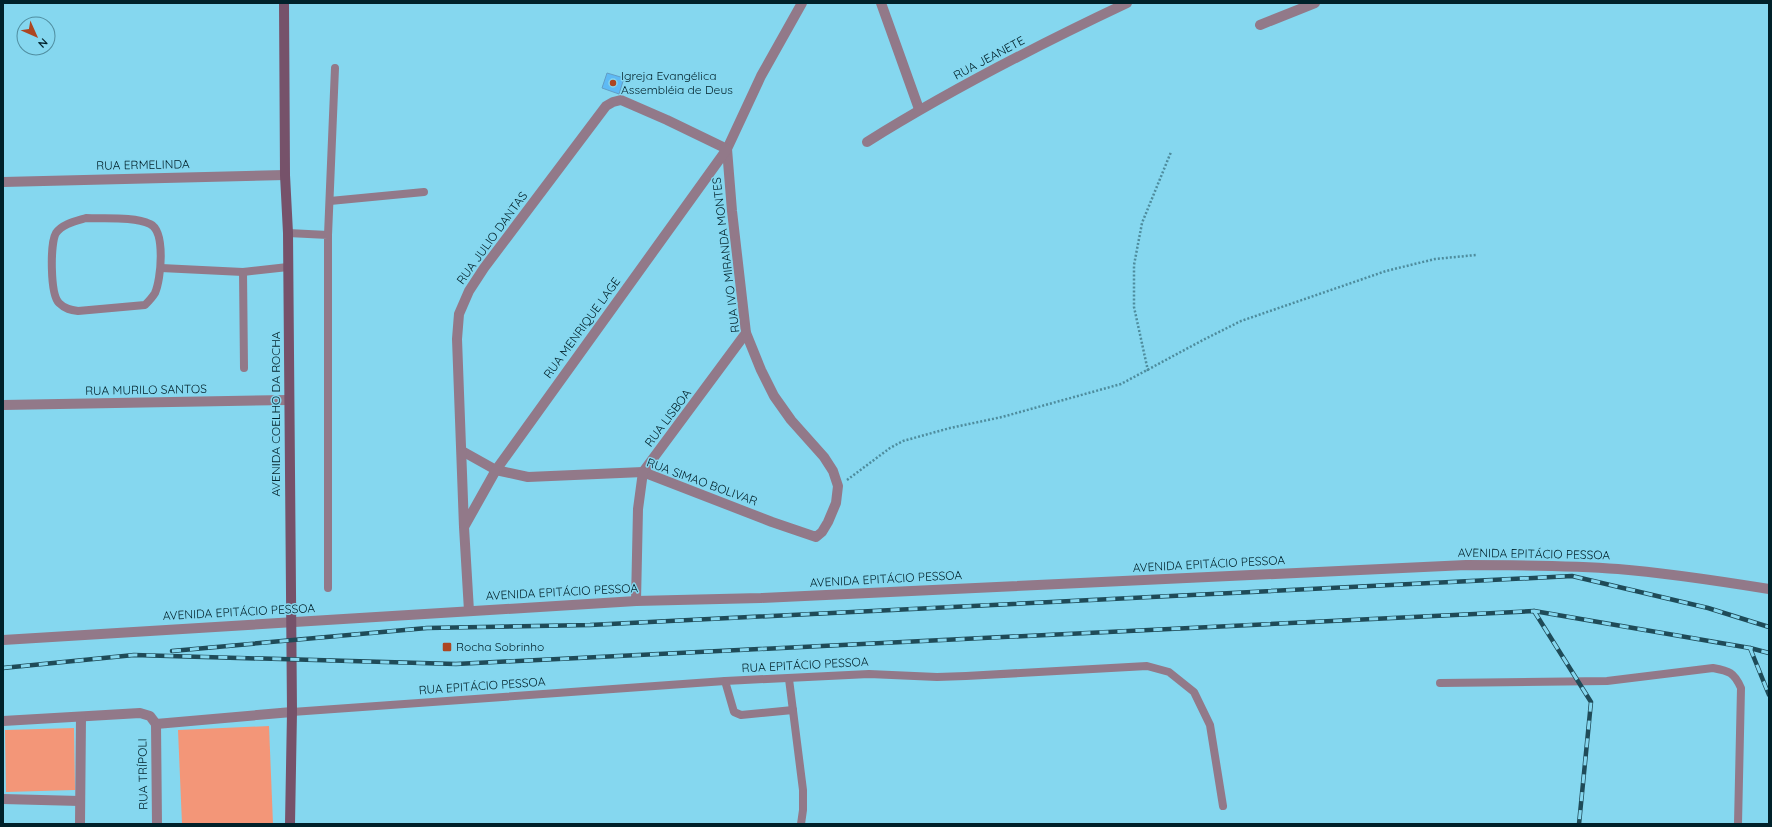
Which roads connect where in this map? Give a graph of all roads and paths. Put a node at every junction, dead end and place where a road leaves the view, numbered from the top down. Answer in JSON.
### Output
{"nodes":[{"id":1,"x":284,"y":3,"type":"edge"},
{"id":2,"x":802,"y":3,"type":"edge"},
{"id":3,"x":881,"y":3,"type":"edge"},
{"id":4,"x":1126,"y":3,"type":"edge"},
{"id":5,"x":1315,"y":3,"type":"edge"},
{"id":6,"x":1260,"y":25,"type":"dead end"},
{"id":7,"x":335,"y":68,"type":"dead end"},
{"id":8,"x":919,"y":109,"type":"junction"},
{"id":9,"x":867,"y":142,"type":"dead end"},
{"id":10,"x":727,"y":149,"type":"junction"},
{"id":11,"x":1171,"y":152,"type":"dead end"},
{"id":12,"x":284,"y":175,"type":"junction"},
{"id":13,"x":3,"y":182,"type":"edge"},
{"id":14,"x":424,"y":192,"type":"dead end"},
{"id":15,"x":330,"y":201,"type":"junction"},
{"id":16,"x":288,"y":233,"type":"junction"},
{"id":17,"x":328,"y":235,"type":"junction"},
{"id":18,"x":1476,"y":255,"type":"dead end"},
{"id":19,"x":288,"y":267,"type":"junction"},
{"id":20,"x":161,"y":268,"type":"junction"},
{"id":21,"x":243,"y":272,"type":"junction"},
{"id":22,"x":746,"y":333,"type":"junction"},
{"id":23,"x":244,"y":368,"type":"dead end"},
{"id":24,"x":1148,"y":370,"type":"junction"},
{"id":25,"x":289,"y":400,"type":"junction"},
{"id":26,"x":3,"y":405,"type":"edge"},
{"id":27,"x":462,"y":451,"type":"junction"},
{"id":28,"x":496,"y":470,"type":"junction"},
{"id":29,"x":644,"y":472,"type":"junction"},
{"id":30,"x":838,"y":486,"type":"junction"},
{"id":31,"x":464,"y":527,"type":"junction"},
{"id":32,"x":328,"y":588,"type":"dead end"},
{"id":33,"x":1769,"y":589,"type":"edge"},
{"id":34,"x":636,"y":600,"type":"junction"},
{"id":35,"x":469,"y":611,"type":"junction"},
{"id":36,"x":290,"y":621,"type":"junction"},
{"id":37,"x":3,"y":640,"type":"edge"},
{"id":38,"x":789,"y":679,"type":"junction"},
{"id":39,"x":725,"y":681,"type":"junction"},
{"id":40,"x":1440,"y":683,"type":"dead end"},
{"id":41,"x":793,"y":710,"type":"junction"},
{"id":42,"x":292,"y":712,"type":"junction"},
{"id":43,"x":81,"y":716,"type":"junction"},
{"id":44,"x":3,"y":721,"type":"edge"},
{"id":45,"x":156,"y":724,"type":"junction"},
{"id":46,"x":3,"y":799,"type":"edge"},
{"id":47,"x":80,"y":801,"type":"junction"},
{"id":48,"x":1223,"y":806,"type":"dead end"},
{"id":49,"x":80,"y":824,"type":"edge"},
{"id":50,"x":157,"y":824,"type":"edge"},
{"id":51,"x":290,"y":824,"type":"edge"},
{"id":52,"x":800,"y":824,"type":"edge"},
{"id":53,"x":1738,"y":824,"type":"edge"}],
"edges":[{"from":1,"to":12,"type":"main road","name":"AVENIDA COELHO DA ROCHA"},
{"from":2,"to":10,"type":"street","name":"RUA IVO MIRANDA MONTES"},
{"from":3,"to":8,"type":"street"},
{"from":4,"to":8,"type":"street","name":"RUA JEANETE"},
{"from":5,"to":6,"type":"street"},
{"from":7,"to":15,"type":"lane"},
{"from":8,"to":9,"type":"street","name":"RUA JEANETE"},
{"from":10,"to":22,"type":"street","name":"RUA IVO MIRANDA MONTES"},
{"from":10,"to":27,"type":"street","name":"RUA JULIO DANTAS"},
{"from":10,"to":28,"type":"street","name":"RUA MENRIQUE LAGE"},
{"from":11,"to":24,"type":"path"},
{"from":12,"to":13,"type":"street","name":"RUA ERMELINDA"},
{"from":12,"to":16,"type":"main road","name":"AVENIDA COELHO DA ROCHA"},
{"from":14,"to":15,"type":"lane"},
{"from":15,"to":17,"type":"lane"},
{"from":16,"to":17,"type":"lane"},
{"from":16,"to":19,"type":"main road","name":"AVENIDA COELHO DA ROCHA"},
{"from":17,"to":32,"type":"lane"},
{"from":18,"to":24,"type":"path"},
{"from":19,"to":21,"type":"lane"},
{"from":19,"to":25,"type":"main road","name":"AVENIDA COELHO DA ROCHA"},
{"from":20,"to":20,"type":"lane"},
{"from":20,"to":21,"type":"lane"},
{"from":21,"to":23,"type":"lane"},
{"from":22,"to":29,"type":"street","name":"RUA LISBOA"},
{"from":22,"to":30,"type":"street","name":"RUA IVO MIRANDA MONTES"},
{"from":24,"to":30,"type":"path"},
{"from":25,"to":26,"type":"street","name":"RUA MURILO SANTOS"},
{"from":25,"to":36,"type":"main road","name":"AVENIDA COELHO DA ROCHA"},
{"from":27,"to":28,"type":"street","name":"RUA SIMAO BOLIVAR"},
{"from":27,"to":31,"type":"street","name":"RUA JULIO DANTAS"},
{"from":28,"to":29,"type":"street","name":"RUA SIMAO BOLIVAR"},
{"from":28,"to":31,"type":"street","name":"RUA MENRIQUE LAGE"},
{"from":29,"to":30,"type":"street","name":"RUA SIMAO BOLIVAR"},
{"from":29,"to":34,"type":"street","name":"RUA LISBOA"},
{"from":31,"to":35,"type":"street","name":"RUA JULIO DANTAS"},
{"from":33,"to":34,"type":"street","name":"AVENIDA EPITÁCIO PESSOA"},
{"from":34,"to":35,"type":"street","name":"AVENIDA EPITÁCIO PESSOA"},
{"from":35,"to":36,"type":"street","name":"AVENIDA EPITÁCIO PESSOA"},
{"from":36,"to":37,"type":"street","name":"AVENIDA EPITÁCIO PESSOA"},
{"from":36,"to":42,"type":"main road","name":"AVENIDA COELHO DA ROCHA"},
{"from":38,"to":39,"type":"lane","name":"RUA EPITÁCIO PESSOA"},
{"from":38,"to":41,"type":"lane"},
{"from":38,"to":48,"type":"lane","name":"RUA EPITÁCIO PESSOA"},
{"from":39,"to":41,"type":"lane"},
{"from":39,"to":42,"type":"lane","name":"RUA EPITÁCIO PESSOA"},
{"from":40,"to":53,"type":"lane"},
{"from":41,"to":52,"type":"lane"},
{"from":42,"to":45,"type":"street"},
{"from":42,"to":51,"type":"main road","name":"AVENIDA COELHO DA ROCHA"},
{"from":43,"to":44,"type":"street"},
{"from":43,"to":45,"type":"street"},
{"from":43,"to":47,"type":"street"},
{"from":45,"to":50,"type":"street","name":"RUA TRÍPOLI"},
{"from":46,"to":47,"type":"street"},
{"from":47,"to":49,"type":"street"}]}
